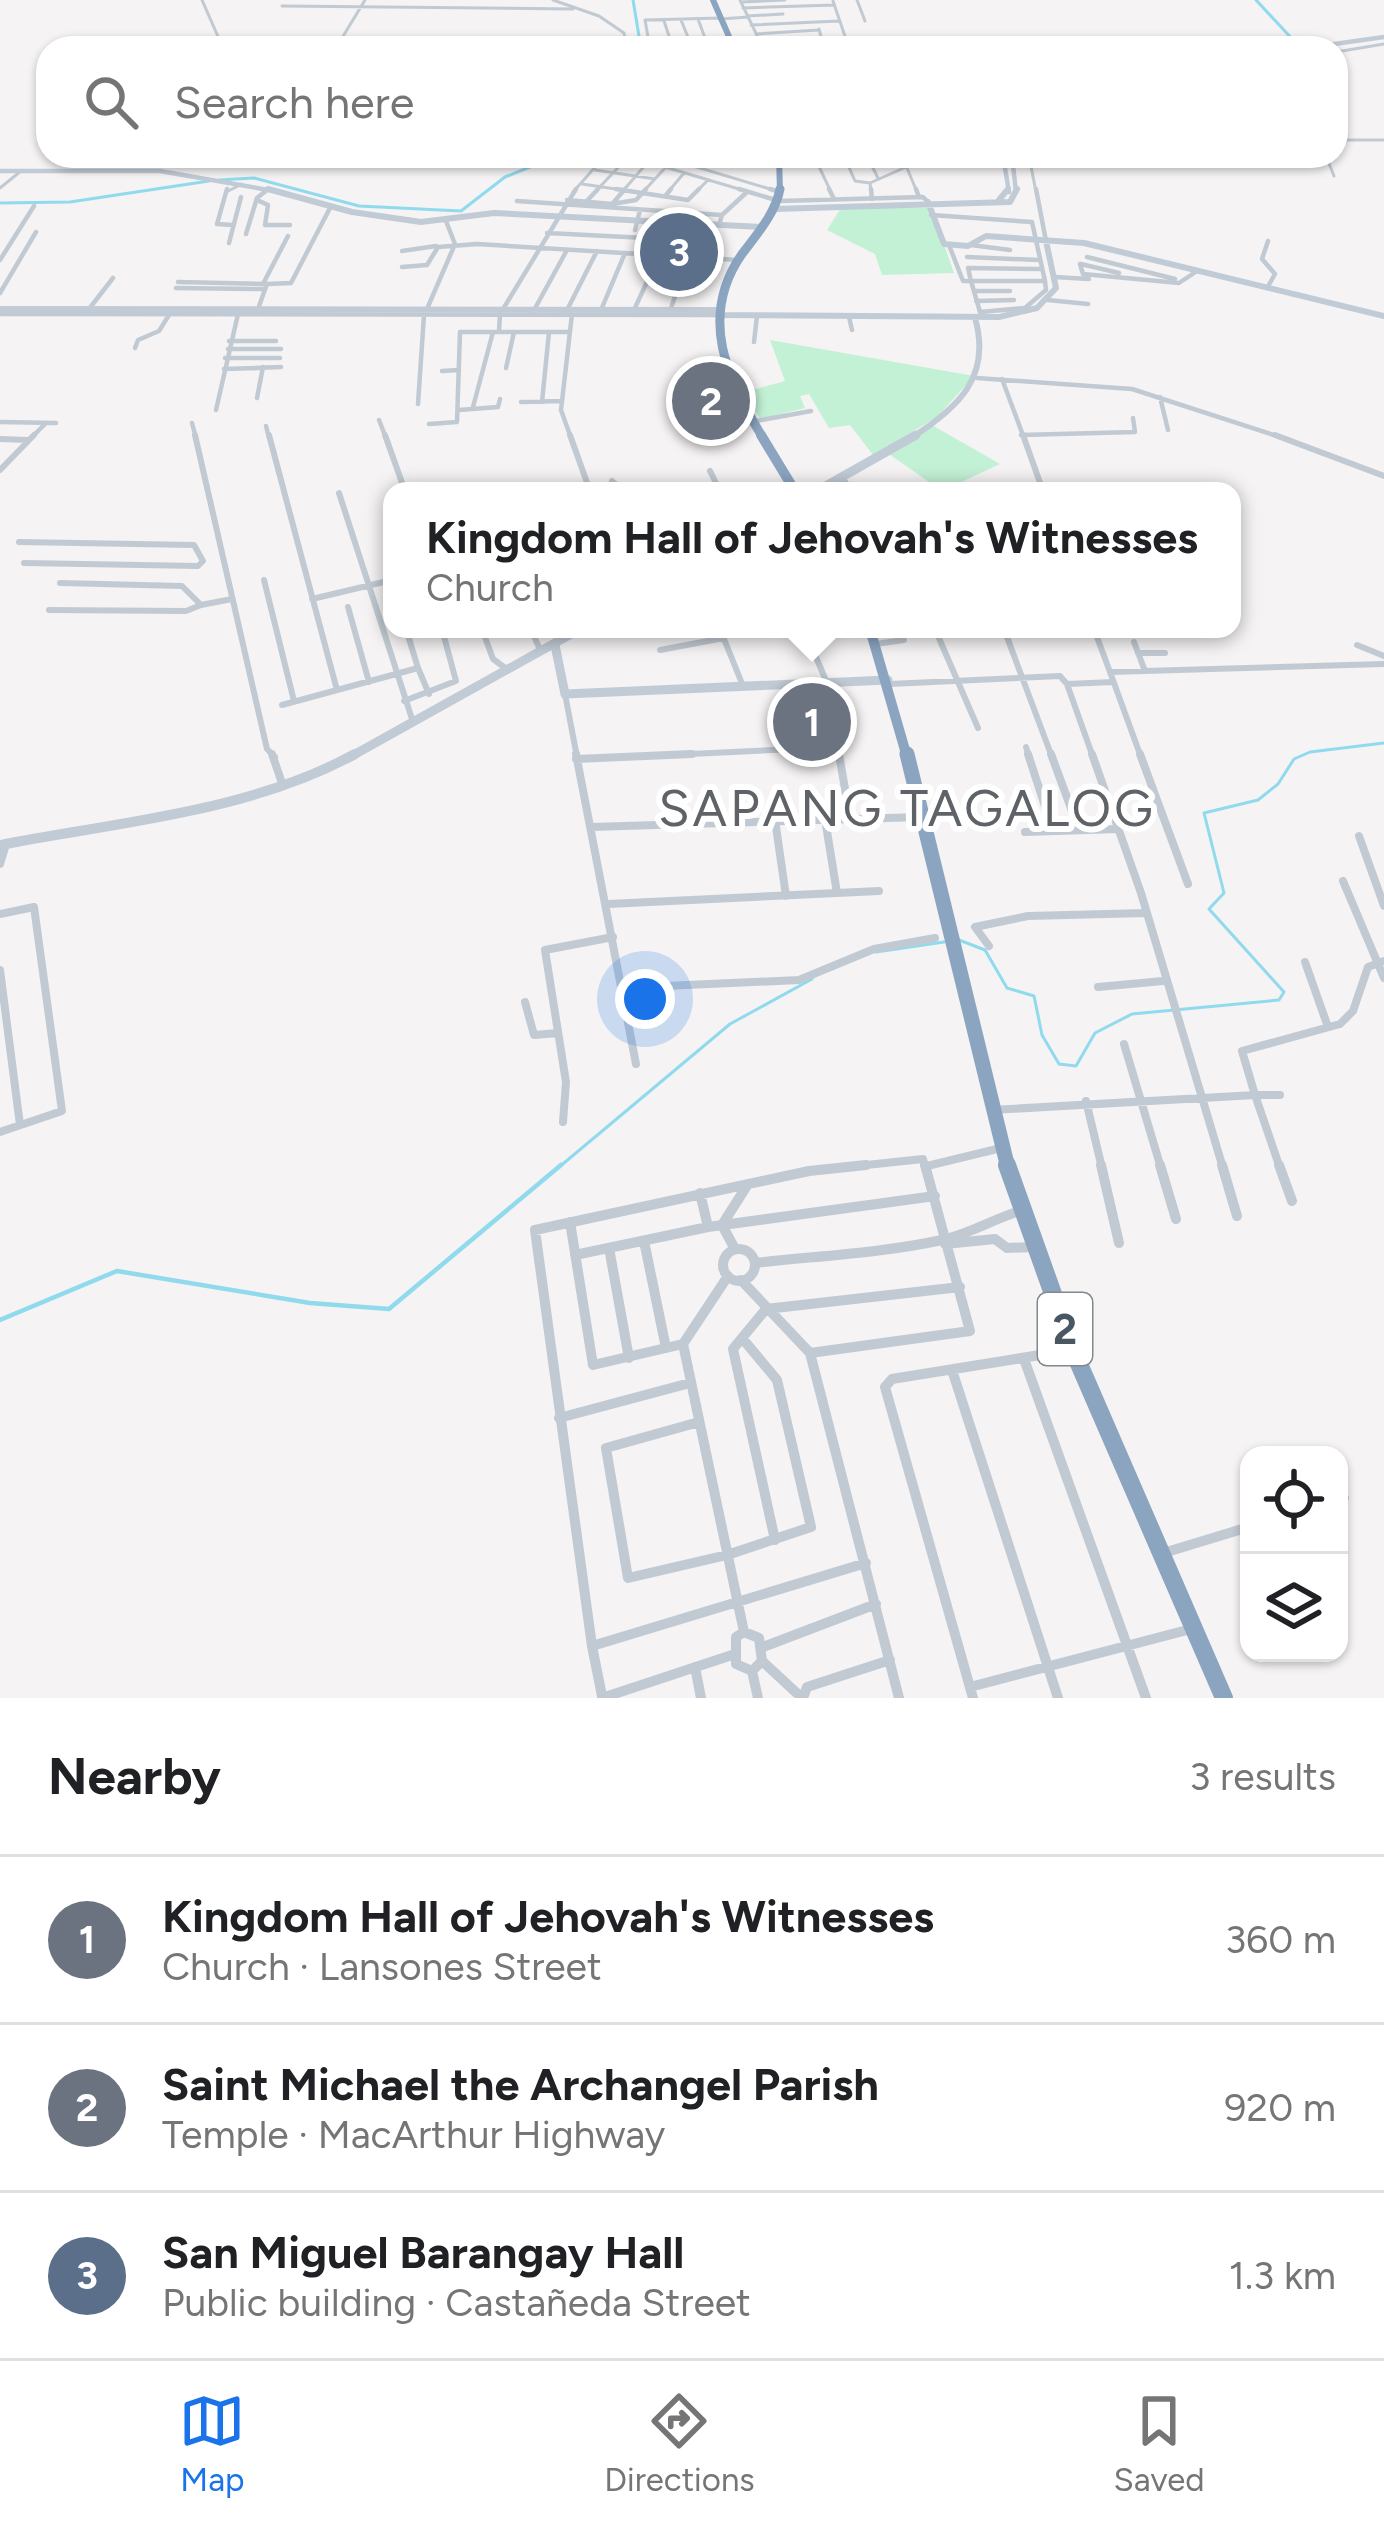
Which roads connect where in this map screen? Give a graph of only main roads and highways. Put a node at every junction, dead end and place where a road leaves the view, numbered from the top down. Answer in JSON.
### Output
{"nodes":[{"id":1,"x":713,"y":0,"type":"edge"},
{"id":2,"x":729,"y":36,"type":"edge"},
{"id":3,"x":779,"y":168,"type":"edge"},
{"id":4,"x":790,"y":482,"type":"edge"},
{"id":5,"x":874,"y":638,"type":"edge"},
{"id":6,"x":1225,"y":1698,"type":"edge"}],
"edges":[{"from":1,"to":2,"type":"highway"},
{"from":3,"to":4,"type":"highway"},
{"from":5,"to":6,"type":"highway","number":"2"}]}
